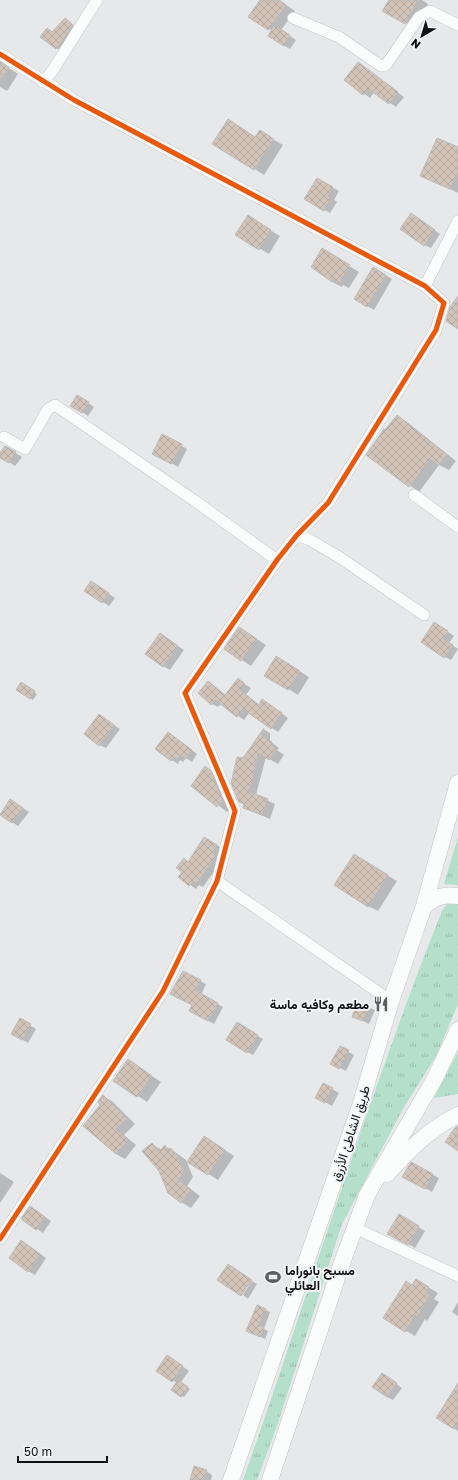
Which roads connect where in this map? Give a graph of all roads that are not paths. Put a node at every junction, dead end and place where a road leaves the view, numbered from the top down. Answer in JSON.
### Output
{"nodes":[{"id":1,"x":97,"y":0,"type":"edge"},
{"id":2,"x":293,"y":18,"type":"dead end"},
{"id":3,"x":458,"y":25,"type":"edge"},
{"id":4,"x":0,"y":54,"type":"edge"},
{"id":5,"x":43,"y":82,"type":"junction"},
{"id":6,"x":458,"y":221,"type":"edge"},
{"id":7,"x":425,"y":286,"type":"junction"},
{"id":8,"x":4,"y":437,"type":"dead end"},
{"id":9,"x":414,"y":495,"type":"dead end"},
{"id":10,"x":458,"y":527,"type":"edge"},
{"id":11,"x":297,"y":535,"type":"junction"},
{"id":12,"x":277,"y":560,"type":"junction"},
{"id":13,"x":424,"y":615,"type":"dead end"},
{"id":14,"x":458,"y":783,"type":"edge"},
{"id":15,"x":216,"y":881,"type":"junction"},
{"id":16,"x":458,"y":896,"type":"edge"},
{"id":17,"x":424,"y":906,"type":"junction"},
{"id":18,"x":391,"y":1001,"type":"junction"},
{"id":19,"x":458,"y":1030,"type":"edge"},
{"id":20,"x":458,"y":1115,"type":"edge"},
{"id":21,"x":367,"y":1195,"type":"junction"},
{"id":22,"x":355,"y":1228,"type":"junction"},
{"id":23,"x":0,"y":1239,"type":"edge"},
{"id":24,"x":458,"y":1276,"type":"edge"},
{"id":25,"x":231,"y":1480,"type":"edge"},
{"id":26,"x":270,"y":1480,"type":"edge"}],
"edges":[{"from":1,"to":5,"type":"street"},
{"from":2,"to":3,"type":"street"},
{"from":4,"to":5,"type":"street"},
{"from":5,"to":7,"type":"street"},
{"from":6,"to":7,"type":"street"},
{"from":7,"to":11,"type":"street"},
{"from":8,"to":12,"type":"street"},
{"from":9,"to":10,"type":"street"},
{"from":11,"to":12,"type":"street"},
{"from":11,"to":13,"type":"street"},
{"from":12,"to":15,"type":"street"},
{"from":14,"to":17,"type":"main road","name":"طريق الشاطئ الأزرق"},
{"from":15,"to":18,"type":"street"},
{"from":15,"to":23,"type":"street"},
{"from":16,"to":17,"type":"main road"},
{"from":17,"to":18,"type":"main road","name":"طريق الشاطئ الأزرق"},
{"from":18,"to":25,"type":"main road","name":"طريق الشاطئ الأزرق"},
{"from":19,"to":21,"type":"main road"},
{"from":20,"to":21,"type":"main road"},
{"from":21,"to":22,"type":"main road"},
{"from":22,"to":24,"type":"street"},
{"from":22,"to":26,"type":"main road"}]}
